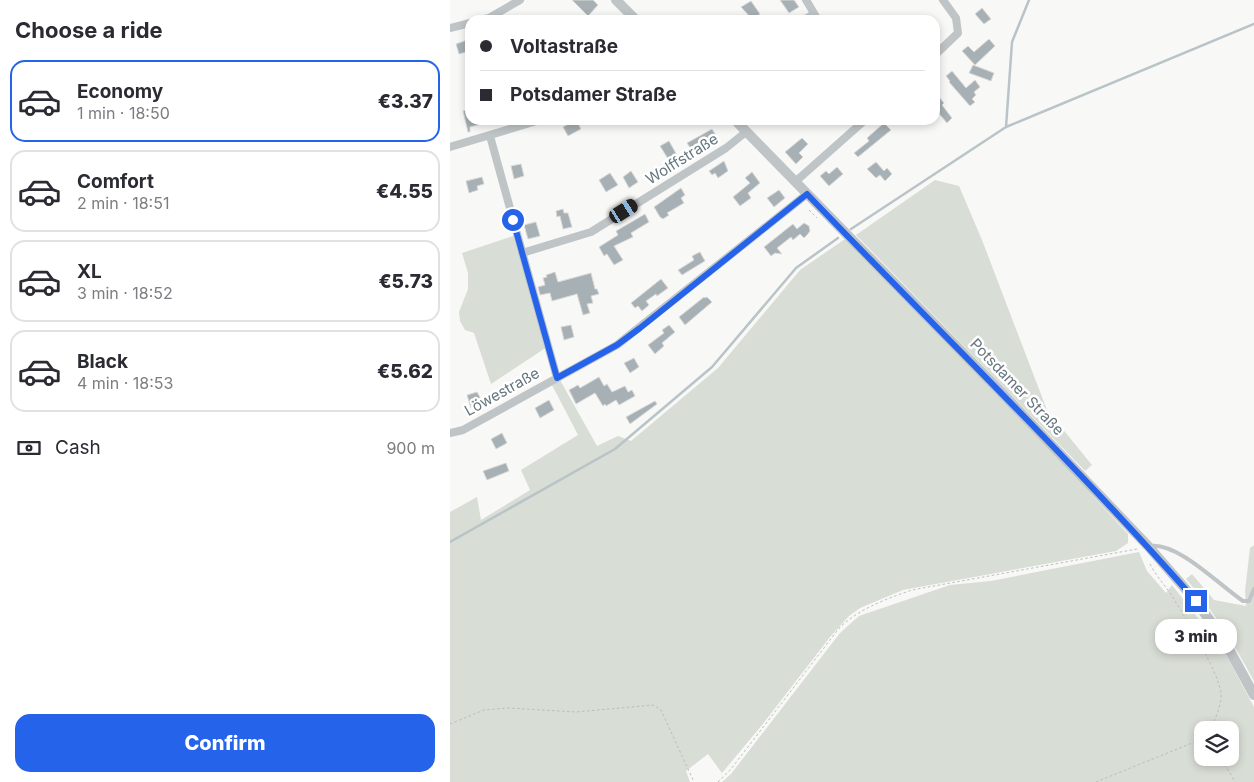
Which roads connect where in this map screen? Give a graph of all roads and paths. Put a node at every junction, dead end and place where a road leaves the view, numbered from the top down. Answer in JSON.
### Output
{"nodes":[{"id":1,"x":520,"y":0,"type":"edge"},
{"id":2,"x":616,"y":0,"type":"edge"},
{"id":3,"x":806,"y":0,"type":"edge"},
{"id":4,"x":943,"y":0,"type":"edge"},
{"id":5,"x":494,"y":15,"type":"edge"},
{"id":6,"x":631,"y":15,"type":"edge"},
{"id":7,"x":816,"y":15,"type":"edge"},
{"id":8,"x":465,"y":24,"type":"edge"},
{"id":9,"x":450,"y":28,"type":"edge"},
{"id":10,"x":940,"y":50,"type":"edge"},
{"id":11,"x":524,"y":125,"type":"edge"},
{"id":12,"x":739,"y":125,"type":"edge"},
{"id":13,"x":859,"y":125,"type":"edge"},
{"id":14,"x":746,"y":132,"type":"junction"},
{"id":15,"x":490,"y":136,"type":"junction"},
{"id":16,"x":450,"y":147,"type":"edge"},
{"id":17,"x":795,"y":182,"type":"junction"},
{"id":18,"x":807,"y":194,"type":"junction"},
{"id":19,"x":522,"y":253,"type":"junction"},
{"id":20,"x":557,"y":378,"type":"junction"},
{"id":21,"x":450,"y":433,"type":"edge"},
{"id":22,"x":1148,"y":546,"type":"junction"},
{"id":23,"x":1150,"y":562,"type":"dead end"},
{"id":24,"x":1254,"y":589,"type":"edge"},
{"id":25,"x":1254,"y":695,"type":"edge"},
{"id":26,"x":1213,"y":721,"type":"edge"},
{"id":27,"x":450,"y":724,"type":"edge"},
{"id":28,"x":1194,"y":742,"type":"edge"},
{"id":29,"x":1225,"y":766,"type":"edge"},
{"id":30,"x":694,"y":782,"type":"edge"},
{"id":31,"x":718,"y":782,"type":"edge"},
{"id":32,"x":1096,"y":782,"type":"edge"},
{"id":33,"x":1235,"y":782,"type":"edge"}],
"edges":[{"from":1,"to":5,"type":"street"},
{"from":2,"to":6,"type":"street"},
{"from":3,"to":7,"type":"street"},
{"from":4,"to":10,"type":"street"},
{"from":8,"to":9,"type":"street"},
{"from":11,"to":15,"type":"street"},
{"from":12,"to":14,"type":"street","name":"Potsdamer Straße"},
{"from":13,"to":17,"type":"street"},
{"from":14,"to":17,"type":"street","name":"Potsdamer Straße"},
{"from":14,"to":19,"type":"street","name":"Wolffstraße"},
{"from":15,"to":16,"type":"street"},
{"from":15,"to":19,"type":"street"},
{"from":17,"to":18,"type":"street","name":"Potsdamer Straße"},
{"from":18,"to":20,"type":"street","name":"Löwestraße"},
{"from":18,"to":22,"type":"street","name":"Potsdamer Straße"},
{"from":19,"to":20,"type":"street"},
{"from":20,"to":21,"type":"street","name":"Löwestraße"},
{"from":22,"to":24,"type":"lane"},
{"from":22,"to":25,"type":"street","name":"Potsdamer Straße"},
{"from":22,"to":31,"type":"path"},
{"from":23,"to":26,"type":"path"},
{"from":27,"to":30,"type":"path"},
{"from":28,"to":32,"type":"path"},
{"from":29,"to":33,"type":"path"}]}
